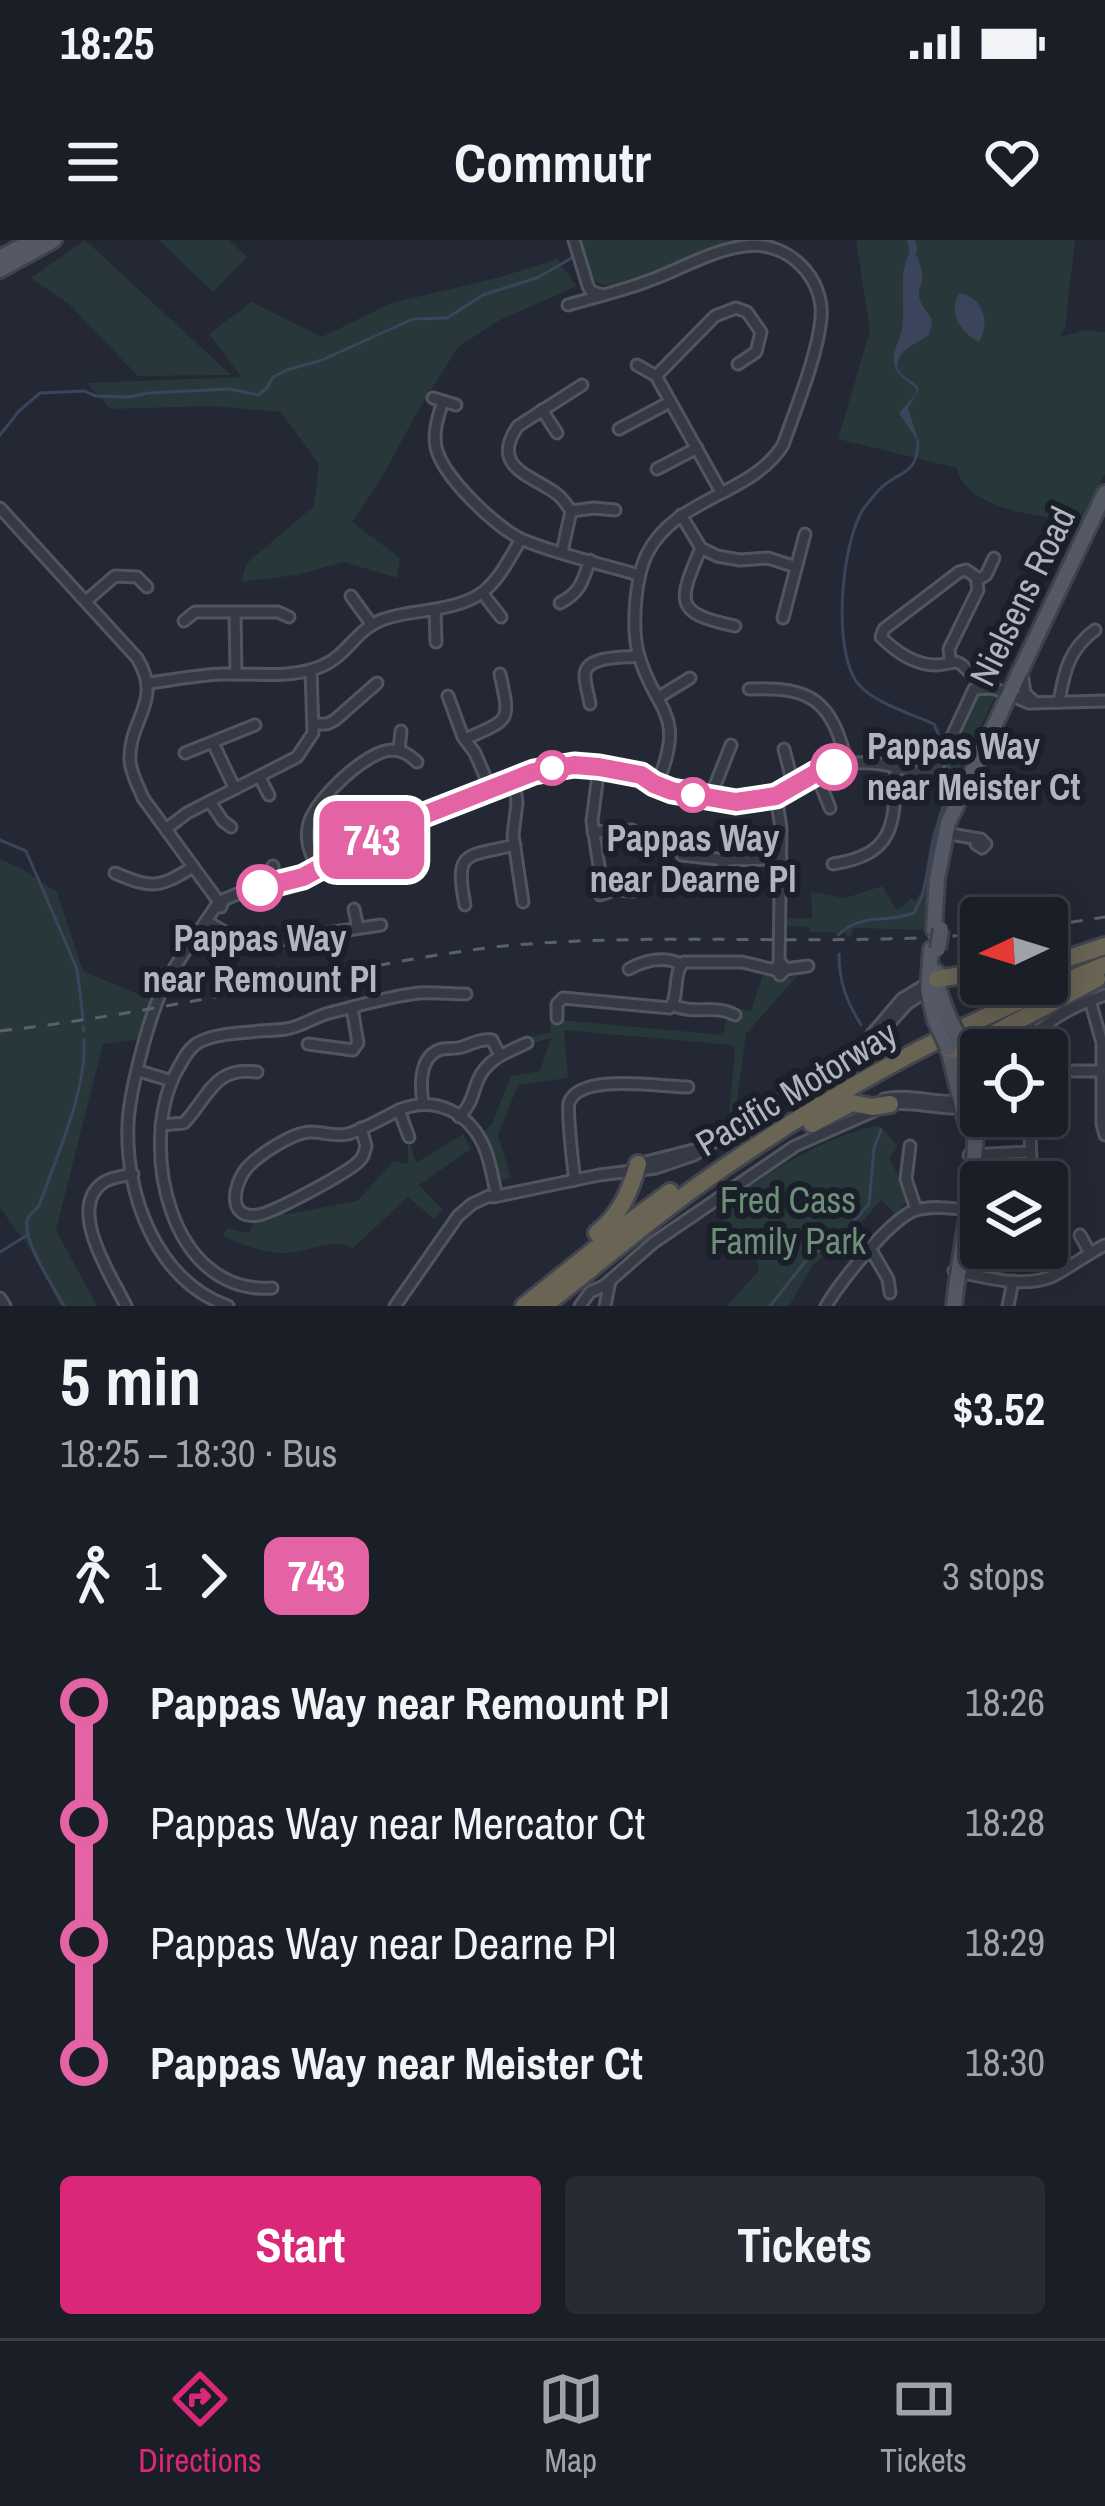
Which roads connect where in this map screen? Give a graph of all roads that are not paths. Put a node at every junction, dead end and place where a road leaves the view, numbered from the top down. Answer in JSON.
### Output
{"nodes":[{"id":1,"x":33,"y":240,"type":"edge"},
{"id":2,"x":54,"y":240,"type":"edge"},
{"id":3,"x":574,"y":240,"type":"edge"},
{"id":4,"x":0,"y":258,"type":"edge"},
{"id":5,"x":822,"y":261,"type":"dead end"},
{"id":6,"x":0,"y":270,"type":"edge"},
{"id":7,"x":808,"y":272,"type":"junction"},
{"id":8,"x":602,"y":295,"type":"junction"},
{"id":9,"x":568,"y":304,"type":"dead end"},
{"id":10,"x":738,"y":364,"type":"dead end"},
{"id":11,"x":637,"y":365,"type":"dead end"},
{"id":12,"x":656,"y":376,"type":"junction"},
{"id":13,"x":582,"y":385,"type":"dead end"},
{"id":14,"x":670,"y":402,"type":"junction"},
{"id":15,"x":456,"y":404,"type":"dead end"},
{"id":16,"x":542,"y":410,"type":"junction"},
{"id":17,"x":619,"y":429,"type":"dead end"},
{"id":18,"x":557,"y":433,"type":"dead end"},
{"id":19,"x":697,"y":448,"type":"junction"},
{"id":20,"x":657,"y":469,"type":"dead end"},
{"id":21,"x":721,"y":492,"type":"junction"},
{"id":22,"x":1105,"y":493,"type":"edge"},
{"id":23,"x":0,"y":508,"type":"edge"},
{"id":24,"x":615,"y":510,"type":"dead end"},
{"id":25,"x":1105,"y":510,"type":"edge"},
{"id":26,"x":571,"y":511,"type":"junction"},
{"id":27,"x":681,"y":515,"type":"junction"},
{"id":28,"x":806,"y":535,"type":"dead end"},
{"id":29,"x":521,"y":539,"type":"junction"},
{"id":30,"x":701,"y":548,"type":"junction"},
{"id":31,"x":562,"y":552,"type":"junction"},
{"id":32,"x":994,"y":558,"type":"dead end"},
{"id":33,"x":590,"y":560,"type":"junction"},
{"id":34,"x":796,"y":567,"type":"junction"},
{"id":35,"x":639,"y":575,"type":"junction"},
{"id":36,"x":978,"y":580,"type":"junction"},
{"id":37,"x":148,"y":587,"type":"dead end"},
{"id":38,"x":483,"y":594,"type":"junction"},
{"id":39,"x":351,"y":596,"type":"dead end"},
{"id":40,"x":86,"y":601,"type":"junction"},
{"id":41,"x":560,"y":603,"type":"dead end"},
{"id":42,"x":435,"y":610,"type":"junction"},
{"id":43,"x":235,"y":614,"type":"junction"},
{"id":44,"x":289,"y":617,"type":"dead end"},
{"id":45,"x":501,"y":617,"type":"dead end"},
{"id":46,"x":784,"y":618,"type":"dead end"},
{"id":47,"x":184,"y":622,"type":"dead end"},
{"id":48,"x":371,"y":625,"type":"junction"},
{"id":49,"x":735,"y":626,"type":"dead end"},
{"id":50,"x":1095,"y":630,"type":"dead end"},
{"id":51,"x":436,"y":642,"type":"dead end"},
{"id":52,"x":639,"y":656,"type":"junction"},
{"id":53,"x":950,"y":659,"type":"junction"},
{"id":54,"x":311,"y":670,"type":"junction"},
{"id":55,"x":236,"y":674,"type":"junction"},
{"id":56,"x":500,"y":674,"type":"dead end"},
{"id":57,"x":972,"y":675,"type":"junction"},
{"id":58,"x":1021,"y":677,"type":"junction"},
{"id":59,"x":690,"y":678,"type":"dead end"},
{"id":60,"x":148,"y":683,"type":"junction"},
{"id":61,"x":377,"y":683,"type":"dead end"},
{"id":62,"x":749,"y":689,"type":"dead end"},
{"id":63,"x":997,"y":692,"type":"junction"},
{"id":64,"x":448,"y":696,"type":"dead end"},
{"id":65,"x":659,"y":698,"type":"junction"},
{"id":66,"x":1105,"y":700,"type":"edge"},
{"id":67,"x":1036,"y":703,"type":"junction"},
{"id":68,"x":1059,"y":703,"type":"junction"},
{"id":69,"x":590,"y":704,"type":"dead end"},
{"id":70,"x":313,"y":724,"type":"junction"},
{"id":71,"x":255,"y":725,"type":"dead end"},
{"id":72,"x":401,"y":731,"type":"dead end"},
{"id":73,"x":465,"y":739,"type":"junction"},
{"id":74,"x":213,"y":743,"type":"junction"},
{"id":75,"x":731,"y":745,"type":"dead end"},
{"id":76,"x":784,"y":749,"type":"dead end"},
{"id":77,"x":399,"y":751,"type":"junction"},
{"id":78,"x":185,"y":753,"type":"dead end"},
{"id":79,"x":417,"y":762,"type":"dead end"},
{"id":80,"x":847,"y":764,"type":"junction"},
{"id":81,"x":896,"y":765,"type":"junction"},
{"id":82,"x":599,"y":767,"type":"junction"},
{"id":83,"x":816,"y":773,"type":"junction"},
{"id":84,"x":260,"y":778,"type":"junction"},
{"id":85,"x":514,"y":778,"type":"junction"},
{"id":86,"x":654,"y":779,"type":"junction"},
{"id":87,"x":794,"y":784,"type":"junction"},
{"id":88,"x":490,"y":788,"type":"junction"},
{"id":89,"x":235,"y":789,"type":"junction"},
{"id":90,"x":269,"y":795,"type":"dead end"},
{"id":91,"x":776,"y":796,"type":"junction"},
{"id":92,"x":710,"y":799,"type":"junction"},
{"id":93,"x":210,"y":802,"type":"junction"},
{"id":94,"x":830,"y":808,"type":"dead end"},
{"id":95,"x":231,"y":827,"type":"dead end"},
{"id":96,"x":166,"y":829,"type":"junction"},
{"id":97,"x":632,"y":830,"type":"dead end"},
{"id":98,"x":389,"y":831,"type":"junction"},
{"id":99,"x":593,"y":832,"type":"junction"},
{"id":100,"x":950,"y":834,"type":"junction"},
{"id":101,"x":978,"y":842,"type":"dead end"},
{"id":102,"x":515,"y":845,"type":"junction"},
{"id":103,"x":682,"y":855,"type":"dead end"},
{"id":104,"x":781,"y":859,"type":"junction"},
{"id":105,"x":723,"y":860,"type":"junction"},
{"id":106,"x":833,"y":864,"type":"dead end"},
{"id":107,"x":273,"y":866,"type":"dead end"},
{"id":108,"x":193,"y":867,"type":"junction"},
{"id":109,"x":316,"y":869,"type":"junction"},
{"id":110,"x":400,"y":869,"type":"dead end"},
{"id":111,"x":115,"y":873,"type":"dead end"},
{"id":112,"x":274,"y":885,"type":"junction"},
{"id":113,"x":723,"y":888,"type":"dead end"},
{"id":114,"x":634,"y":891,"type":"dead end"},
{"id":115,"x":218,"y":901,"type":"junction"},
{"id":116,"x":523,"y":902,"type":"dead end"},
{"id":117,"x":465,"y":905,"type":"dead end"},
{"id":118,"x":354,"y":909,"type":"dead end"},
{"id":119,"x":206,"y":921,"type":"junction"},
{"id":120,"x":381,"y":925,"type":"dead end"},
{"id":121,"x":358,"y":928,"type":"junction"},
{"id":122,"x":934,"y":949,"type":"junction"},
{"id":123,"x":1105,"y":950,"type":"edge"},
{"id":124,"x":1068,"y":959,"type":"edge"},
{"id":125,"x":681,"y":964,"type":"junction"},
{"id":126,"x":1105,"y":965,"type":"edge"},
{"id":127,"x":781,"y":966,"type":"junction"},
{"id":128,"x":808,"y":966,"type":"dead end"},
{"id":129,"x":1068,"y":968,"type":"edge"},
{"id":130,"x":629,"y":969,"type":"dead end"},
{"id":131,"x":1105,"y":976,"type":"edge"},
{"id":132,"x":960,"y":977,"type":"edge"},
{"id":133,"x":936,"y":982,"type":"junction"},
{"id":134,"x":466,"y":994,"type":"dead end"},
{"id":135,"x":1105,"y":995,"type":"edge"},
{"id":136,"x":905,"y":996,"type":"junction"},
{"id":137,"x":1090,"y":1000,"type":"junction"},
{"id":138,"x":673,"y":1005,"type":"junction"},
{"id":139,"x":989,"y":1005,"type":"edge"},
{"id":140,"x":352,"y":1008,"type":"junction"},
{"id":141,"x":735,"y":1015,"type":"dead end"},
{"id":142,"x":939,"y":1017,"type":"junction"},
{"id":143,"x":557,"y":1018,"type":"dead end"},
{"id":144,"x":891,"y":1023,"type":"junction"},
{"id":145,"x":1002,"y":1029,"type":"edge"},
{"id":146,"x":1043,"y":1029,"type":"edge"},
{"id":147,"x":527,"y":1043,"type":"dead end"},
{"id":148,"x":308,"y":1044,"type":"dead end"},
{"id":149,"x":860,"y":1047,"type":"junction"},
{"id":150,"x":960,"y":1050,"type":"edge"},
{"id":151,"x":500,"y":1055,"type":"junction"},
{"id":152,"x":139,"y":1071,"type":"junction"},
{"id":153,"x":1073,"y":1071,"type":"dead end"},
{"id":154,"x":1103,"y":1071,"type":"edge"},
{"id":155,"x":257,"y":1072,"type":"dead end"},
{"id":156,"x":172,"y":1081,"type":"junction"},
{"id":157,"x":688,"y":1087,"type":"dead end"},
{"id":158,"x":960,"y":1098,"type":"edge"},
{"id":159,"x":960,"y":1099,"type":"edge"},
{"id":160,"x":1104,"y":1102,"type":"edge"},
{"id":161,"x":423,"y":1103,"type":"junction"},
{"id":162,"x":890,"y":1104,"type":"junction"},
{"id":163,"x":868,"y":1106,"type":"junction"},
{"id":164,"x":399,"y":1110,"type":"junction"},
{"id":165,"x":459,"y":1117,"type":"junction"},
{"id":166,"x":161,"y":1126,"type":"junction"},
{"id":167,"x":839,"y":1127,"type":"junction"},
{"id":168,"x":361,"y":1128,"type":"junction"},
{"id":169,"x":1105,"y":1135,"type":"edge"},
{"id":170,"x":410,"y":1137,"type":"dead end"},
{"id":171,"x":970,"y":1137,"type":"edge"},
{"id":172,"x":1030,"y":1137,"type":"edge"},
{"id":173,"x":910,"y":1146,"type":"dead end"},
{"id":174,"x":1030,"y":1152,"type":"junction"},
{"id":175,"x":971,"y":1153,"type":"junction"},
{"id":176,"x":736,"y":1159,"type":"junction"},
{"id":177,"x":970,"y":1161,"type":"edge"},
{"id":178,"x":1031,"y":1161,"type":"edge"},
{"id":179,"x":632,"y":1169,"type":"junction"},
{"id":180,"x":133,"y":1174,"type":"junction"},
{"id":181,"x":575,"y":1180,"type":"junction"},
{"id":182,"x":495,"y":1196,"type":"junction"},
{"id":183,"x":916,"y":1209,"type":"junction"},
{"id":184,"x":960,"y":1210,"type":"edge"},
{"id":185,"x":1080,"y":1235,"type":"dead end"},
{"id":186,"x":1105,"y":1245,"type":"edge"},
{"id":187,"x":871,"y":1250,"type":"junction"},
{"id":188,"x":1090,"y":1252,"type":"junction"},
{"id":189,"x":960,"y":1253,"type":"edge"},
{"id":190,"x":957,"y":1272,"type":"junction"},
{"id":191,"x":1013,"y":1281,"type":"junction"},
{"id":192,"x":269,"y":1286,"type":"dead end"},
{"id":193,"x":890,"y":1293,"type":"dead end"},
{"id":194,"x":603,"y":1297,"type":"edge"},
{"id":195,"x":0,"y":1298,"type":"edge"},
{"id":196,"x":399,"y":1302,"type":"edge"},
{"id":197,"x":585,"y":1303,"type":"edge"},
{"id":198,"x":4,"y":1306,"type":"edge"},
{"id":199,"x":127,"y":1306,"type":"edge"},
{"id":200,"x":229,"y":1306,"type":"edge"},
{"id":201,"x":521,"y":1306,"type":"edge"},
{"id":202,"x":544,"y":1306,"type":"edge"},
{"id":203,"x":826,"y":1306,"type":"edge"},
{"id":204,"x":952,"y":1306,"type":"edge"},
{"id":205,"x":1008,"y":1306,"type":"edge"}],
"edges":[{"from":1,"to":4,"type":"main road"},
{"from":2,"to":6,"type":"main road"},
{"from":3,"to":8,"type":"street"},
{"from":5,"to":7,"type":"street"},
{"from":7,"to":8,"type":"street"},
{"from":7,"to":21,"type":"street"},
{"from":8,"to":9,"type":"street"},
{"from":10,"to":12,"type":"street"},
{"from":11,"to":12,"type":"street"},
{"from":12,"to":14,"type":"street"},
{"from":13,"to":16,"type":"street"},
{"from":14,"to":17,"type":"street"},
{"from":14,"to":19,"type":"street"},
{"from":15,"to":29,"type":"street"},
{"from":16,"to":18,"type":"street"},
{"from":16,"to":26,"type":"street"},
{"from":19,"to":20,"type":"street"},
{"from":19,"to":21,"type":"street"},
{"from":21,"to":27,"type":"street"},
{"from":22,"to":58,"type":"main road","name":"Nielsens Road"},
{"from":23,"to":40,"type":"street"},
{"from":24,"to":26,"type":"street"},
{"from":25,"to":58,"type":"main road","name":"Nielsens Road"},
{"from":26,"to":31,"type":"street"},
{"from":27,"to":30,"type":"street"},
{"from":27,"to":35,"type":"street"},
{"from":28,"to":34,"type":"street"},
{"from":29,"to":31,"type":"street"},
{"from":29,"to":38,"type":"street"},
{"from":30,"to":34,"type":"street"},
{"from":30,"to":49,"type":"street"},
{"from":31,"to":33,"type":"street"},
{"from":32,"to":36,"type":"street"},
{"from":33,"to":35,"type":"street"},
{"from":33,"to":41,"type":"street"},
{"from":34,"to":46,"type":"street"},
{"from":35,"to":52,"type":"street"},
{"from":36,"to":53,"type":"street"},
{"from":36,"to":53,"type":"street"},
{"from":37,"to":40,"type":"street"},
{"from":38,"to":42,"type":"street"},
{"from":38,"to":45,"type":"street"},
{"from":39,"to":48,"type":"street"},
{"from":40,"to":60,"type":"street"},
{"from":42,"to":48,"type":"street"},
{"from":42,"to":51,"type":"street"},
{"from":43,"to":44,"type":"street"},
{"from":43,"to":47,"type":"street"},
{"from":43,"to":55,"type":"street"},
{"from":48,"to":54,"type":"street"},
{"from":50,"to":68,"type":"street"},
{"from":52,"to":65,"type":"street"},
{"from":52,"to":69,"type":"street"},
{"from":53,"to":57,"type":"street"},
{"from":54,"to":55,"type":"street"},
{"from":54,"to":70,"type":"street"},
{"from":55,"to":60,"type":"street"},
{"from":56,"to":73,"type":"street"},
{"from":57,"to":63,"type":"street"},
{"from":57,"to":63,"type":"street"},
{"from":58,"to":63,"type":"main road","name":"Nielsens Road"},
{"from":58,"to":63,"type":"street"},
{"from":58,"to":67,"type":"street"},
{"from":59,"to":65,"type":"street"},
{"from":60,"to":96,"type":"street"},
{"from":61,"to":70,"type":"street"},
{"from":62,"to":80,"type":"street"},
{"from":63,"to":67,"type":"street"},
{"from":63,"to":81,"type":"street"},
{"from":63,"to":100,"type":"main road","name":"Nielsens Road"},
{"from":63,"to":100,"type":"main road","name":"Nielsens Road"},
{"from":64,"to":73,"type":"street"},
{"from":65,"to":86,"type":"street"},
{"from":66,"to":68,"type":"street"},
{"from":67,"to":68,"type":"street"},
{"from":70,"to":84,"type":"street"},
{"from":71,"to":74,"type":"street"},
{"from":72,"to":77,"type":"street"},
{"from":73,"to":88,"type":"street"},
{"from":74,"to":78,"type":"street"},
{"from":74,"to":89,"type":"street"},
{"from":75,"to":92,"type":"street"},
{"from":76,"to":87,"type":"street"},
{"from":77,"to":79,"type":"street"},
{"from":77,"to":109,"type":"street"},
{"from":80,"to":81,"type":"street"},
{"from":80,"to":83,"type":"street"},
{"from":81,"to":106,"type":"street"},
{"from":82,"to":85,"type":"street"},
{"from":82,"to":86,"type":"street"},
{"from":82,"to":99,"type":"street"},
{"from":83,"to":87,"type":"street"},
{"from":83,"to":94,"type":"street"},
{"from":84,"to":89,"type":"street"},
{"from":84,"to":90,"type":"street"},
{"from":85,"to":88,"type":"street"},
{"from":85,"to":102,"type":"street"},
{"from":86,"to":92,"type":"street"},
{"from":87,"to":91,"type":"street"},
{"from":88,"to":98,"type":"street"},
{"from":89,"to":93,"type":"street"},
{"from":91,"to":92,"type":"street"},
{"from":91,"to":104,"type":"street"},
{"from":93,"to":95,"type":"street"},
{"from":93,"to":96,"type":"street"},
{"from":96,"to":108,"type":"street"},
{"from":97,"to":99,"type":"street"},
{"from":98,"to":109,"type":"street"},
{"from":98,"to":110,"type":"street"},
{"from":99,"to":114,"type":"street"},
{"from":100,"to":101,"type":"street"},
{"from":100,"to":122,"type":"main road","name":"Nielsens Road","bridge":true},
{"from":102,"to":116,"type":"street"},
{"from":102,"to":117,"type":"street"},
{"from":103,"to":105,"type":"street"},
{"from":104,"to":105,"type":"street"},
{"from":104,"to":127,"type":"street"},
{"from":105,"to":113,"type":"street"},
{"from":107,"to":112,"type":"street"},
{"from":108,"to":111,"type":"street"},
{"from":108,"to":115,"type":"street"},
{"from":109,"to":112,"type":"street"},
{"from":112,"to":115,"type":"street"},
{"from":115,"to":119,"type":"street"},
{"from":118,"to":121,"type":"street"},
{"from":119,"to":121,"type":"street"},
{"from":119,"to":152,"type":"street"},
{"from":120,"to":121,"type":"street"},
{"from":122,"to":133,"type":"highway"},
{"from":122,"to":136,"type":"street"},
{"from":123,"to":124,"type":"highway"},
{"from":123,"to":129,"type":"highway"},
{"from":125,"to":127,"type":"street"},
{"from":125,"to":130,"type":"street"},
{"from":125,"to":138,"type":"street"},
{"from":126,"to":176,"type":"highway","name":"Pacific Motorway"},
{"from":127,"to":128,"type":"street"},
{"from":131,"to":145,"type":"highway"},
{"from":132,"to":133,"type":"highway"},
{"from":133,"to":136,"type":"street"},
{"from":133,"to":142,"type":"main road"},
{"from":133,"to":144,"type":"street"},
{"from":134,"to":140,"type":"street"},
{"from":135,"to":137,"type":"street"},
{"from":136,"to":149,"type":"street"},
{"from":137,"to":146,"type":"street"},
{"from":137,"to":154,"type":"street"},
{"from":138,"to":141,"type":"street"},
{"from":138,"to":143,"type":"street"},
{"from":139,"to":201,"type":"highway","name":"Pacific Motorway"},
{"from":140,"to":148,"type":"street"},
{"from":140,"to":156,"type":"street"},
{"from":142,"to":144,"type":"street"},
{"from":142,"to":150,"type":"main road","bridge":true},
{"from":144,"to":149,"type":"street"},
{"from":147,"to":151,"type":"street"},
{"from":149,"to":179,"type":"street"},
{"from":151,"to":161,"type":"street"},
{"from":151,"to":165,"type":"street"},
{"from":152,"to":156,"type":"street"},
{"from":152,"to":180,"type":"street"},
{"from":153,"to":154,"type":"street"},
{"from":154,"to":160,"type":"street"},
{"from":155,"to":166,"type":"street"},
{"from":156,"to":166,"type":"street"},
{"from":157,"to":181,"type":"street"},
{"from":158,"to":163,"type":"street"},
{"from":159,"to":162,"type":"street"},
{"from":160,"to":169,"type":"street"},
{"from":161,"to":164,"type":"street"},
{"from":161,"to":165,"type":"street"},
{"from":162,"to":163,"type":"highway"},
{"from":162,"to":167,"type":"street"},
{"from":163,"to":167,"type":"street"},
{"from":163,"to":176,"type":"highway"},
{"from":164,"to":168,"type":"street"},
{"from":164,"to":170,"type":"street"},
{"from":165,"to":182,"type":"street"},
{"from":166,"to":192,"type":"street"},
{"from":167,"to":194,"type":"street"},
{"from":168,"to":168,"type":"street"},
{"from":171,"to":175,"type":"main road"},
{"from":172,"to":174,"type":"street"},
{"from":173,"to":183,"type":"street"},
{"from":174,"to":175,"type":"street"},
{"from":174,"to":178,"type":"street"},
{"from":175,"to":177,"type":"main road"},
{"from":176,"to":202,"type":"highway","name":"Pacific Motorway"},
{"from":179,"to":181,"type":"street"},
{"from":179,"to":201,"type":"highway"},
{"from":180,"to":199,"type":"street"},
{"from":180,"to":200,"type":"street"},
{"from":181,"to":182,"type":"street"},
{"from":182,"to":196,"type":"street"},
{"from":183,"to":184,"type":"street"},
{"from":183,"to":187,"type":"street"},
{"from":185,"to":188,"type":"street"},
{"from":186,"to":188,"type":"street"},
{"from":187,"to":193,"type":"street"},
{"from":187,"to":203,"type":"street"},
{"from":188,"to":191,"type":"street"},
{"from":189,"to":190,"type":"main road"},
{"from":190,"to":191,"type":"street"},
{"from":190,"to":204,"type":"main road"},
{"from":191,"to":205,"type":"street"},
{"from":194,"to":197,"type":"street"},
{"from":195,"to":198,"type":"street"}]}
